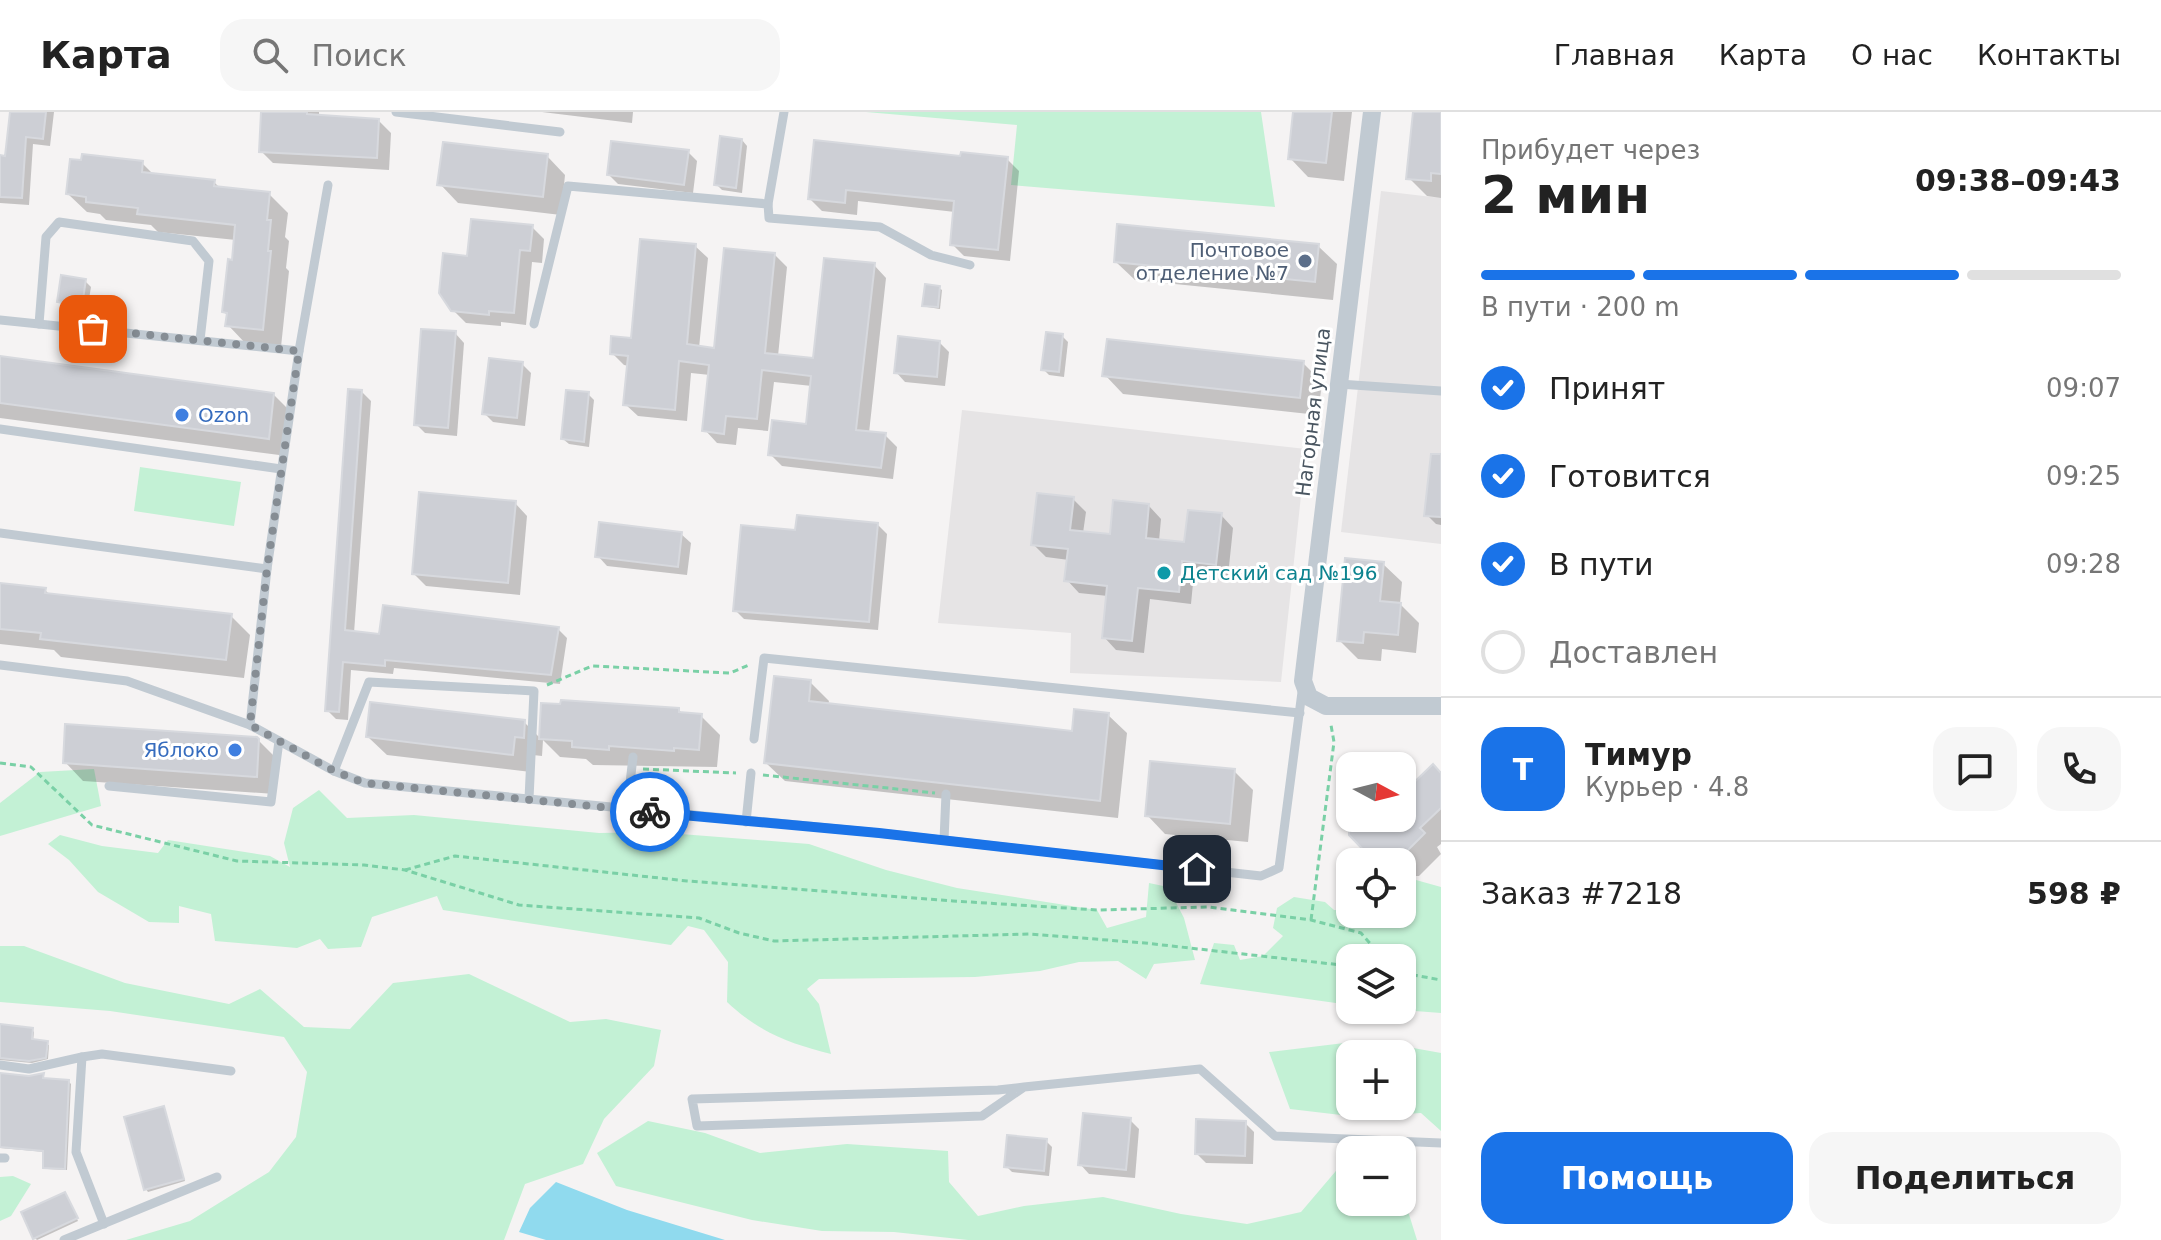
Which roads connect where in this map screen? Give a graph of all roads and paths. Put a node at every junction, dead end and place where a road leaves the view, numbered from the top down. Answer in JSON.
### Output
{"nodes":[{"id":1,"x":396,"y":112,"type":"edge"},
{"id":2,"x":784,"y":112,"type":"edge"},
{"id":3,"x":1372,"y":112,"type":"edge"},
{"id":4,"x":560,"y":132,"type":"dead end"},
{"id":5,"x":328,"y":185,"type":"dead end"},
{"id":6,"x":768,"y":204,"type":"junction"},
{"id":7,"x":970,"y":265,"type":"dead end"},
{"id":8,"x":0,"y":320,"type":"edge"},
{"id":9,"x":39,"y":324,"type":"junction"},
{"id":10,"x":534,"y":324,"type":"dead end"},
{"id":11,"x":200,"y":340,"type":"junction"},
{"id":12,"x":299,"y":351,"type":"junction"},
{"id":13,"x":1339,"y":384,"type":"junction"},
{"id":14,"x":1441,"y":391,"type":"edge"},
{"id":15,"x":0,"y":429,"type":"edge"},
{"id":16,"x":281,"y":469,"type":"junction"},
{"id":17,"x":0,"y":533,"type":"edge"},
{"id":18,"x":267,"y":569,"type":"junction"},
{"id":19,"x":764,"y":658,"type":"junction"},
{"id":20,"x":0,"y":665,"type":"edge"},
{"id":21,"x":1303,"y":681,"type":"junction"},
{"id":22,"x":534,"y":691,"type":"junction"},
{"id":23,"x":1441,"y":706,"type":"edge"},
{"id":24,"x":1300,"y":713,"type":"junction"},
{"id":25,"x":1328,"y":714,"type":"junction"},
{"id":26,"x":250,"y":725,"type":"junction"},
{"id":27,"x":754,"y":739,"type":"dead end"},
{"id":28,"x":279,"y":741,"type":"junction"},
{"id":29,"x":633,"y":757,"type":"dead end"},
{"id":30,"x":0,"y":763,"type":"edge"},
{"id":31,"x":632,"y":768,"type":"junction"},
{"id":32,"x":334,"y":771,"type":"junction"},
{"id":33,"x":751,"y":773,"type":"junction"},
{"id":34,"x":109,"y":786,"type":"dead end"},
{"id":35,"x":946,"y":794,"type":"joint"},
{"id":36,"x":529,"y":799,"type":"junction"},
{"id":37,"x":627,"y":809,"type":"junction"},
{"id":38,"x":746,"y":822,"type":"junction"},
{"id":39,"x":944,"y":840,"type":"junction"},
{"id":40,"x":405,"y":870,"type":"junction"},
{"id":41,"x":1311,"y":920,"type":"junction"},
{"id":42,"x":1371,"y":944,"type":"edge"},
{"id":43,"x":1336,"y":964,"type":"edge"},
{"id":44,"x":1416,"y":976,"type":"edge"},
{"id":45,"x":1441,"y":980,"type":"edge"},
{"id":46,"x":82,"y":1057,"type":"junction"},
{"id":47,"x":0,"y":1065,"type":"edge"},
{"id":48,"x":231,"y":1071,"type":"dead end"},
{"id":49,"x":1024,"y":1087,"type":"junction"},
{"id":50,"x":1441,"y":1143,"type":"edge"},
{"id":51,"x":217,"y":1177,"type":"dead end"},
{"id":52,"x":104,"y":1224,"type":"junction"},
{"id":53,"x":64,"y":1240,"type":"edge"}],
"edges":[{"from":1,"to":4,"type":"lane"},
{"from":2,"to":6,"type":"lane"},
{"from":3,"to":13,"type":"street","name":"Нагорная улица"},
{"from":5,"to":12,"type":"lane"},
{"from":6,"to":7,"type":"lane"},
{"from":6,"to":10,"type":"lane"},
{"from":8,"to":9,"type":"lane"},
{"from":9,"to":11,"type":"lane"},
{"from":9,"to":11,"type":"lane"},
{"from":11,"to":12,"type":"lane"},
{"from":12,"to":16,"type":"lane"},
{"from":13,"to":14,"type":"lane"},
{"from":13,"to":21,"type":"street","name":"Нагорная улица"},
{"from":15,"to":16,"type":"lane"},
{"from":16,"to":18,"type":"lane"},
{"from":17,"to":18,"type":"lane"},
{"from":18,"to":26,"type":"lane"},
{"from":19,"to":22,"type":"path"},
{"from":19,"to":24,"type":"lane"},
{"from":19,"to":27,"type":"lane"},
{"from":20,"to":26,"type":"lane"},
{"from":21,"to":24,"type":"lane"},
{"from":21,"to":25,"type":"street"},
{"from":22,"to":32,"type":"lane"},
{"from":22,"to":36,"type":"lane"},
{"from":23,"to":25,"type":"street"},
{"from":24,"to":39,"type":"lane"},
{"from":25,"to":41,"type":"path"},
{"from":26,"to":28,"type":"lane"},
{"from":28,"to":32,"type":"lane"},
{"from":28,"to":34,"type":"lane"},
{"from":29,"to":31,"type":"lane"},
{"from":30,"to":40,"type":"path"},
{"from":31,"to":33,"type":"path"},
{"from":31,"to":37,"type":"lane"},
{"from":32,"to":36,"type":"lane"},
{"from":33,"to":35,"type":"path"},
{"from":33,"to":38,"type":"lane"},
{"from":35,"to":39,"type":"lane"},
{"from":36,"to":37,"type":"lane"},
{"from":37,"to":38,"type":"lane"},
{"from":38,"to":39,"type":"lane"},
{"from":40,"to":41,"type":"path"},
{"from":40,"to":43,"type":"path"},
{"from":41,"to":42,"type":"path"},
{"from":44,"to":45,"type":"path"},
{"from":46,"to":47,"type":"lane"},
{"from":46,"to":48,"type":"lane"},
{"from":46,"to":52,"type":"lane"},
{"from":49,"to":49,"type":"lane"},
{"from":49,"to":50,"type":"lane"},
{"from":51,"to":52,"type":"lane"},
{"from":52,"to":53,"type":"lane"}]}
